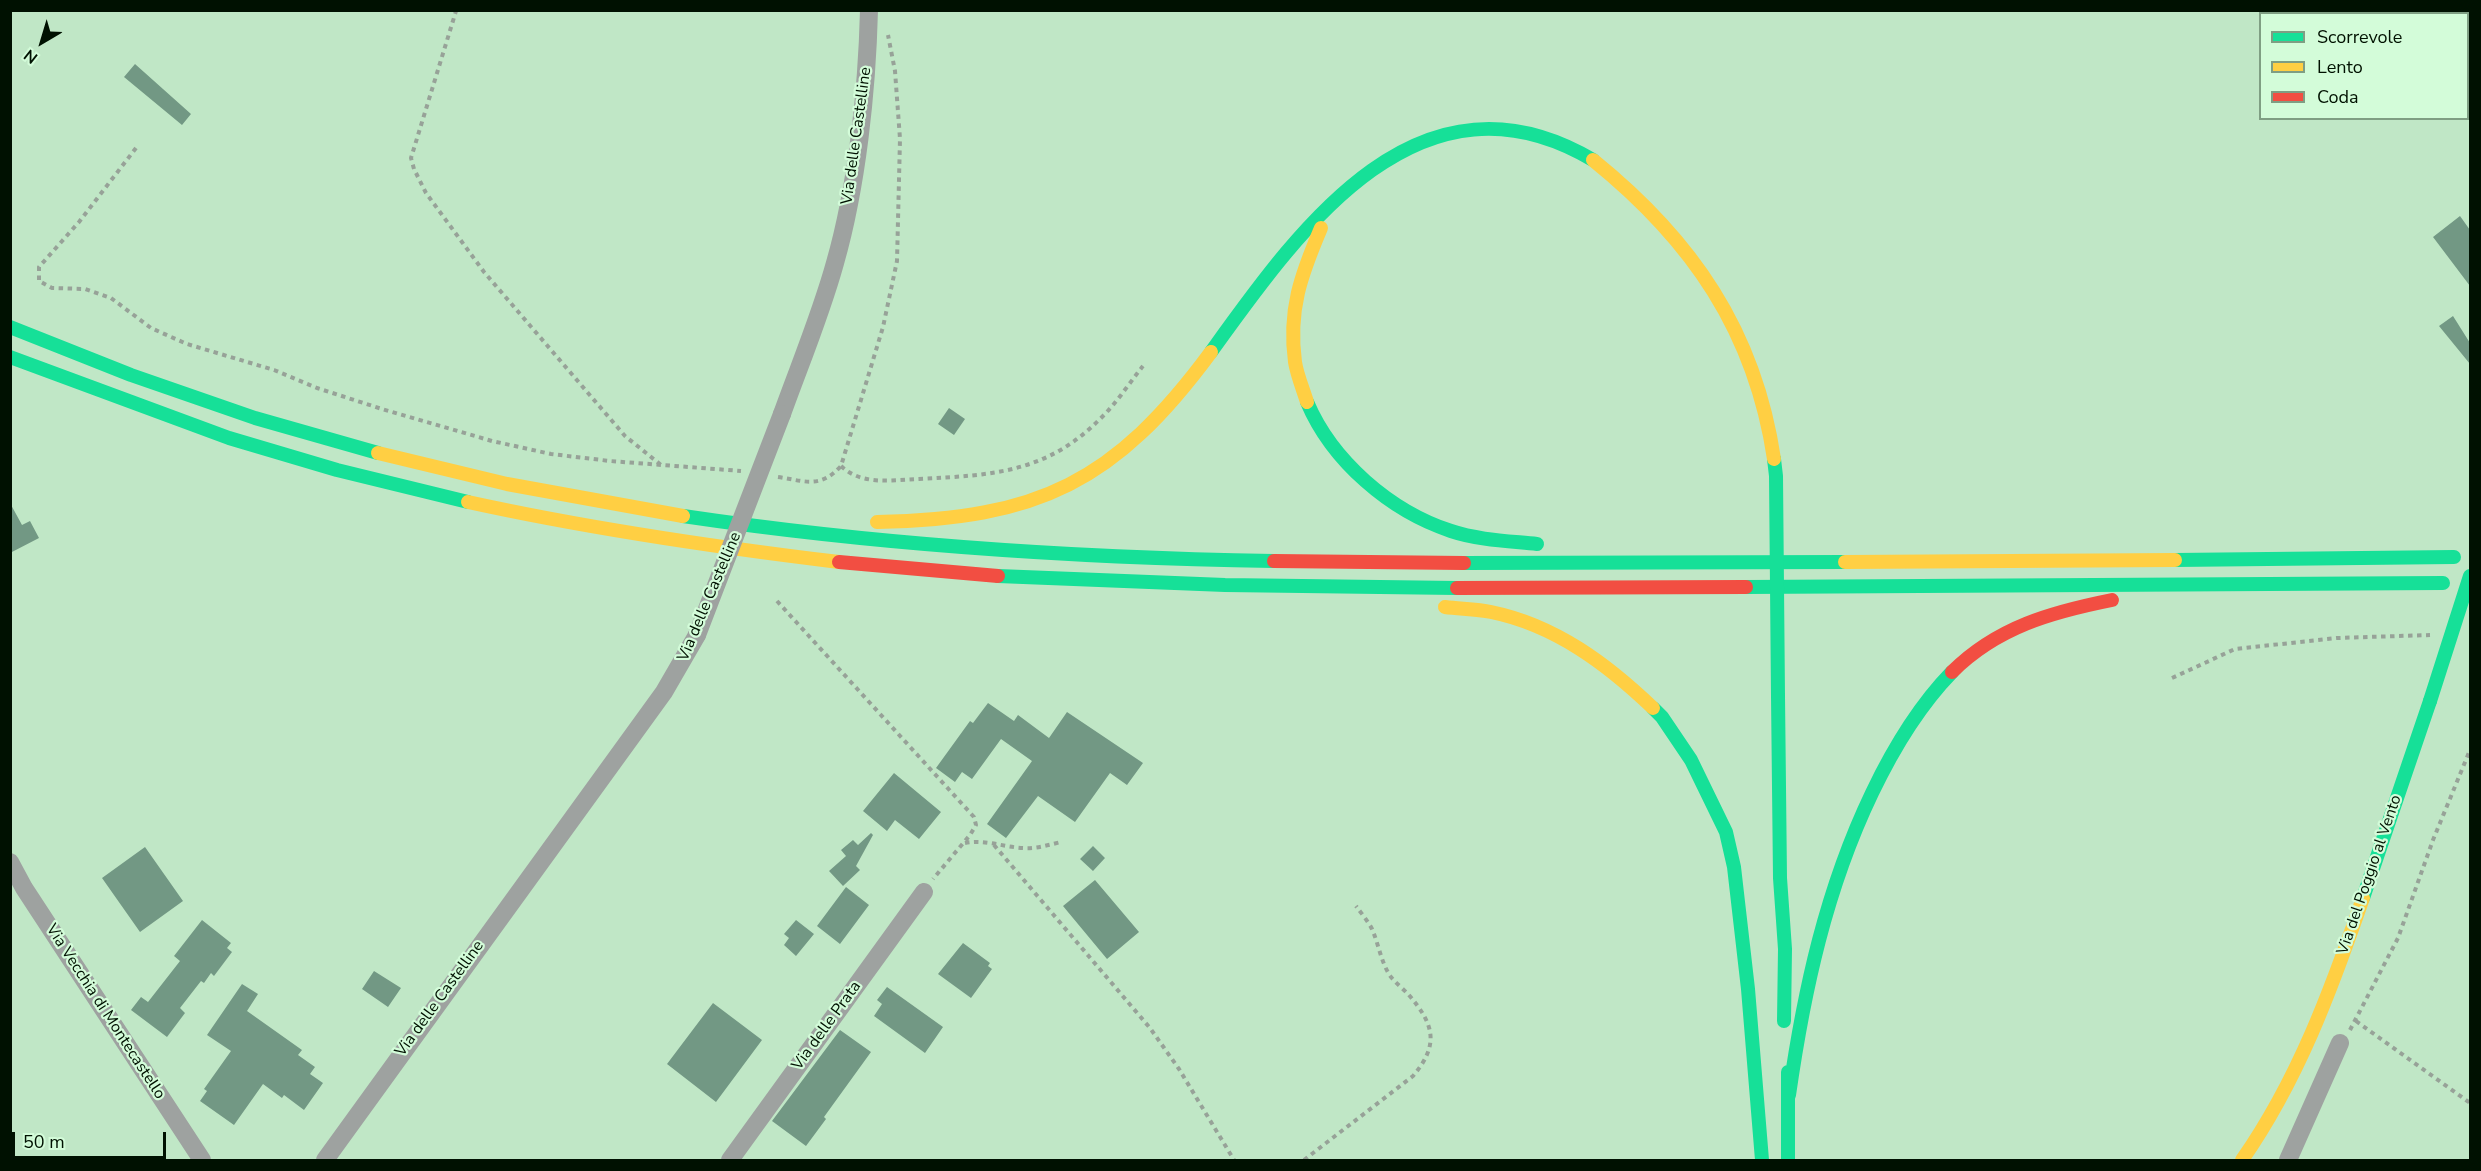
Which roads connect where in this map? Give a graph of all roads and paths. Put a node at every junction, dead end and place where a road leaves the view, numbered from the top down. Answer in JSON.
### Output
{"nodes":[{"id":1,"x":454,"y":10,"type":"edge"},
{"id":2,"x":869,"y":10,"type":"edge"},
{"id":3,"x":887,"y":30,"type":"dead end"},
{"id":4,"x":136,"y":148,"type":"dead end"},
{"id":5,"x":1338,"y":199,"type":"junction"},
{"id":6,"x":10,"y":327,"type":"edge"},
{"id":7,"x":10,"y":357,"type":"edge"},
{"id":8,"x":1143,"y":366,"type":"dead end"},
{"id":9,"x":662,"y":466,"type":"junction"},
{"id":10,"x":841,"y":466,"type":"junction"},
{"id":11,"x":743,"y":471,"type":"dead end"},
{"id":12,"x":777,"y":477,"type":"dead end"},
{"id":13,"x":786,"y":530,"type":"junction"},
{"id":14,"x":1554,"y":546,"type":"dead end"},
{"id":15,"x":1588,"y":549,"type":"dead end"},
{"id":16,"x":2454,"y":557,"type":"dead end"},
{"id":17,"x":1724,"y":562,"type":"junction"},
{"id":18,"x":2470,"y":576,"type":"edge"},
{"id":19,"x":2443,"y":584,"type":"dead end"},
{"id":20,"x":2220,"y":585,"type":"junction"},
{"id":21,"x":1259,"y":586,"type":"junction"},
{"id":22,"x":777,"y":601,"type":"dead end"},
{"id":23,"x":1398,"y":601,"type":"dead end"},
{"id":24,"x":1432,"y":605,"type":"dead end"},
{"id":25,"x":2436,"y":635,"type":"dead end"},
{"id":26,"x":2172,"y":678,"type":"dead end"},
{"id":27,"x":2470,"y":750,"type":"edge"},
{"id":28,"x":1061,"y":842,"type":"dead end"},
{"id":29,"x":963,"y":843,"type":"junction"},
{"id":30,"x":994,"y":844,"type":"junction"},
{"id":31,"x":10,"y":862,"type":"edge"},
{"id":32,"x":1780,"y":878,"type":"junction"},
{"id":33,"x":924,"y":892,"type":"joint"},
{"id":34,"x":1356,"y":906,"type":"dead end"},
{"id":35,"x":2356,"y":1021,"type":"junction"},
{"id":36,"x":1772,"y":1023,"type":"dead end"},
{"id":37,"x":2340,"y":1043,"type":"joint"},
{"id":38,"x":1771,"y":1092,"type":"dead end"},
{"id":39,"x":1790,"y":1095,"type":"junction"},
{"id":40,"x":2470,"y":1103,"type":"edge"},
{"id":41,"x":202,"y":1161,"type":"edge"},
{"id":42,"x":325,"y":1161,"type":"edge"},
{"id":43,"x":730,"y":1161,"type":"edge"},
{"id":44,"x":1234,"y":1161,"type":"edge"},
{"id":45,"x":1304,"y":1161,"type":"edge"},
{"id":46,"x":1762,"y":1161,"type":"edge"},
{"id":47,"x":1769,"y":1161,"type":"edge"},
{"id":48,"x":1788,"y":1161,"type":"edge"},
{"id":49,"x":2242,"y":1161,"type":"edge"},
{"id":50,"x":2288,"y":1161,"type":"edge"}],
"edges":[{"from":1,"to":9,"type":"path"},
{"from":2,"to":42,"type":"street","name":"Via delle Castelline","bridge":true},
{"from":3,"to":10,"type":"path"},
{"from":4,"to":9,"type":"path"},
{"from":5,"to":13,"type":"main road"},
{"from":5,"to":14,"type":"main road"},
{"from":5,"to":32,"type":"main road","bridge":true},
{"from":6,"to":13,"type":"main road"},
{"from":7,"to":21,"type":"main road"},
{"from":8,"to":10,"type":"path"},
{"from":9,"to":11,"type":"path"},
{"from":10,"to":12,"type":"path"},
{"from":13,"to":17,"type":"main road"},
{"from":15,"to":17,"type":"main road"},
{"from":16,"to":17,"type":"main road"},
{"from":18,"to":49,"type":"main road","name":"Via del Poggio al Vento","bridge":true},
{"from":19,"to":20,"type":"main road"},
{"from":20,"to":21,"type":"main road"},
{"from":20,"to":39,"type":"main road"},
{"from":21,"to":23,"type":"main road"},
{"from":22,"to":29,"type":"path"},
{"from":24,"to":46,"type":"main road"},
{"from":25,"to":26,"type":"path"},
{"from":27,"to":35,"type":"path"},
{"from":28,"to":30,"type":"path"},
{"from":29,"to":30,"type":"path"},
{"from":29,"to":33,"type":"path"},
{"from":30,"to":44,"type":"path"},
{"from":31,"to":41,"type":"street","name":"Via Vecchia di Montecastello"},
{"from":32,"to":36,"type":"main road"},
{"from":32,"to":39,"type":"main road"},
{"from":33,"to":43,"type":"street","name":"Via delle Prata"},
{"from":34,"to":45,"type":"path"},
{"from":35,"to":37,"type":"path"},
{"from":35,"to":40,"type":"path"},
{"from":37,"to":50,"type":"street"},
{"from":38,"to":47,"type":"main road"},
{"from":39,"to":48,"type":"main road"}]}
